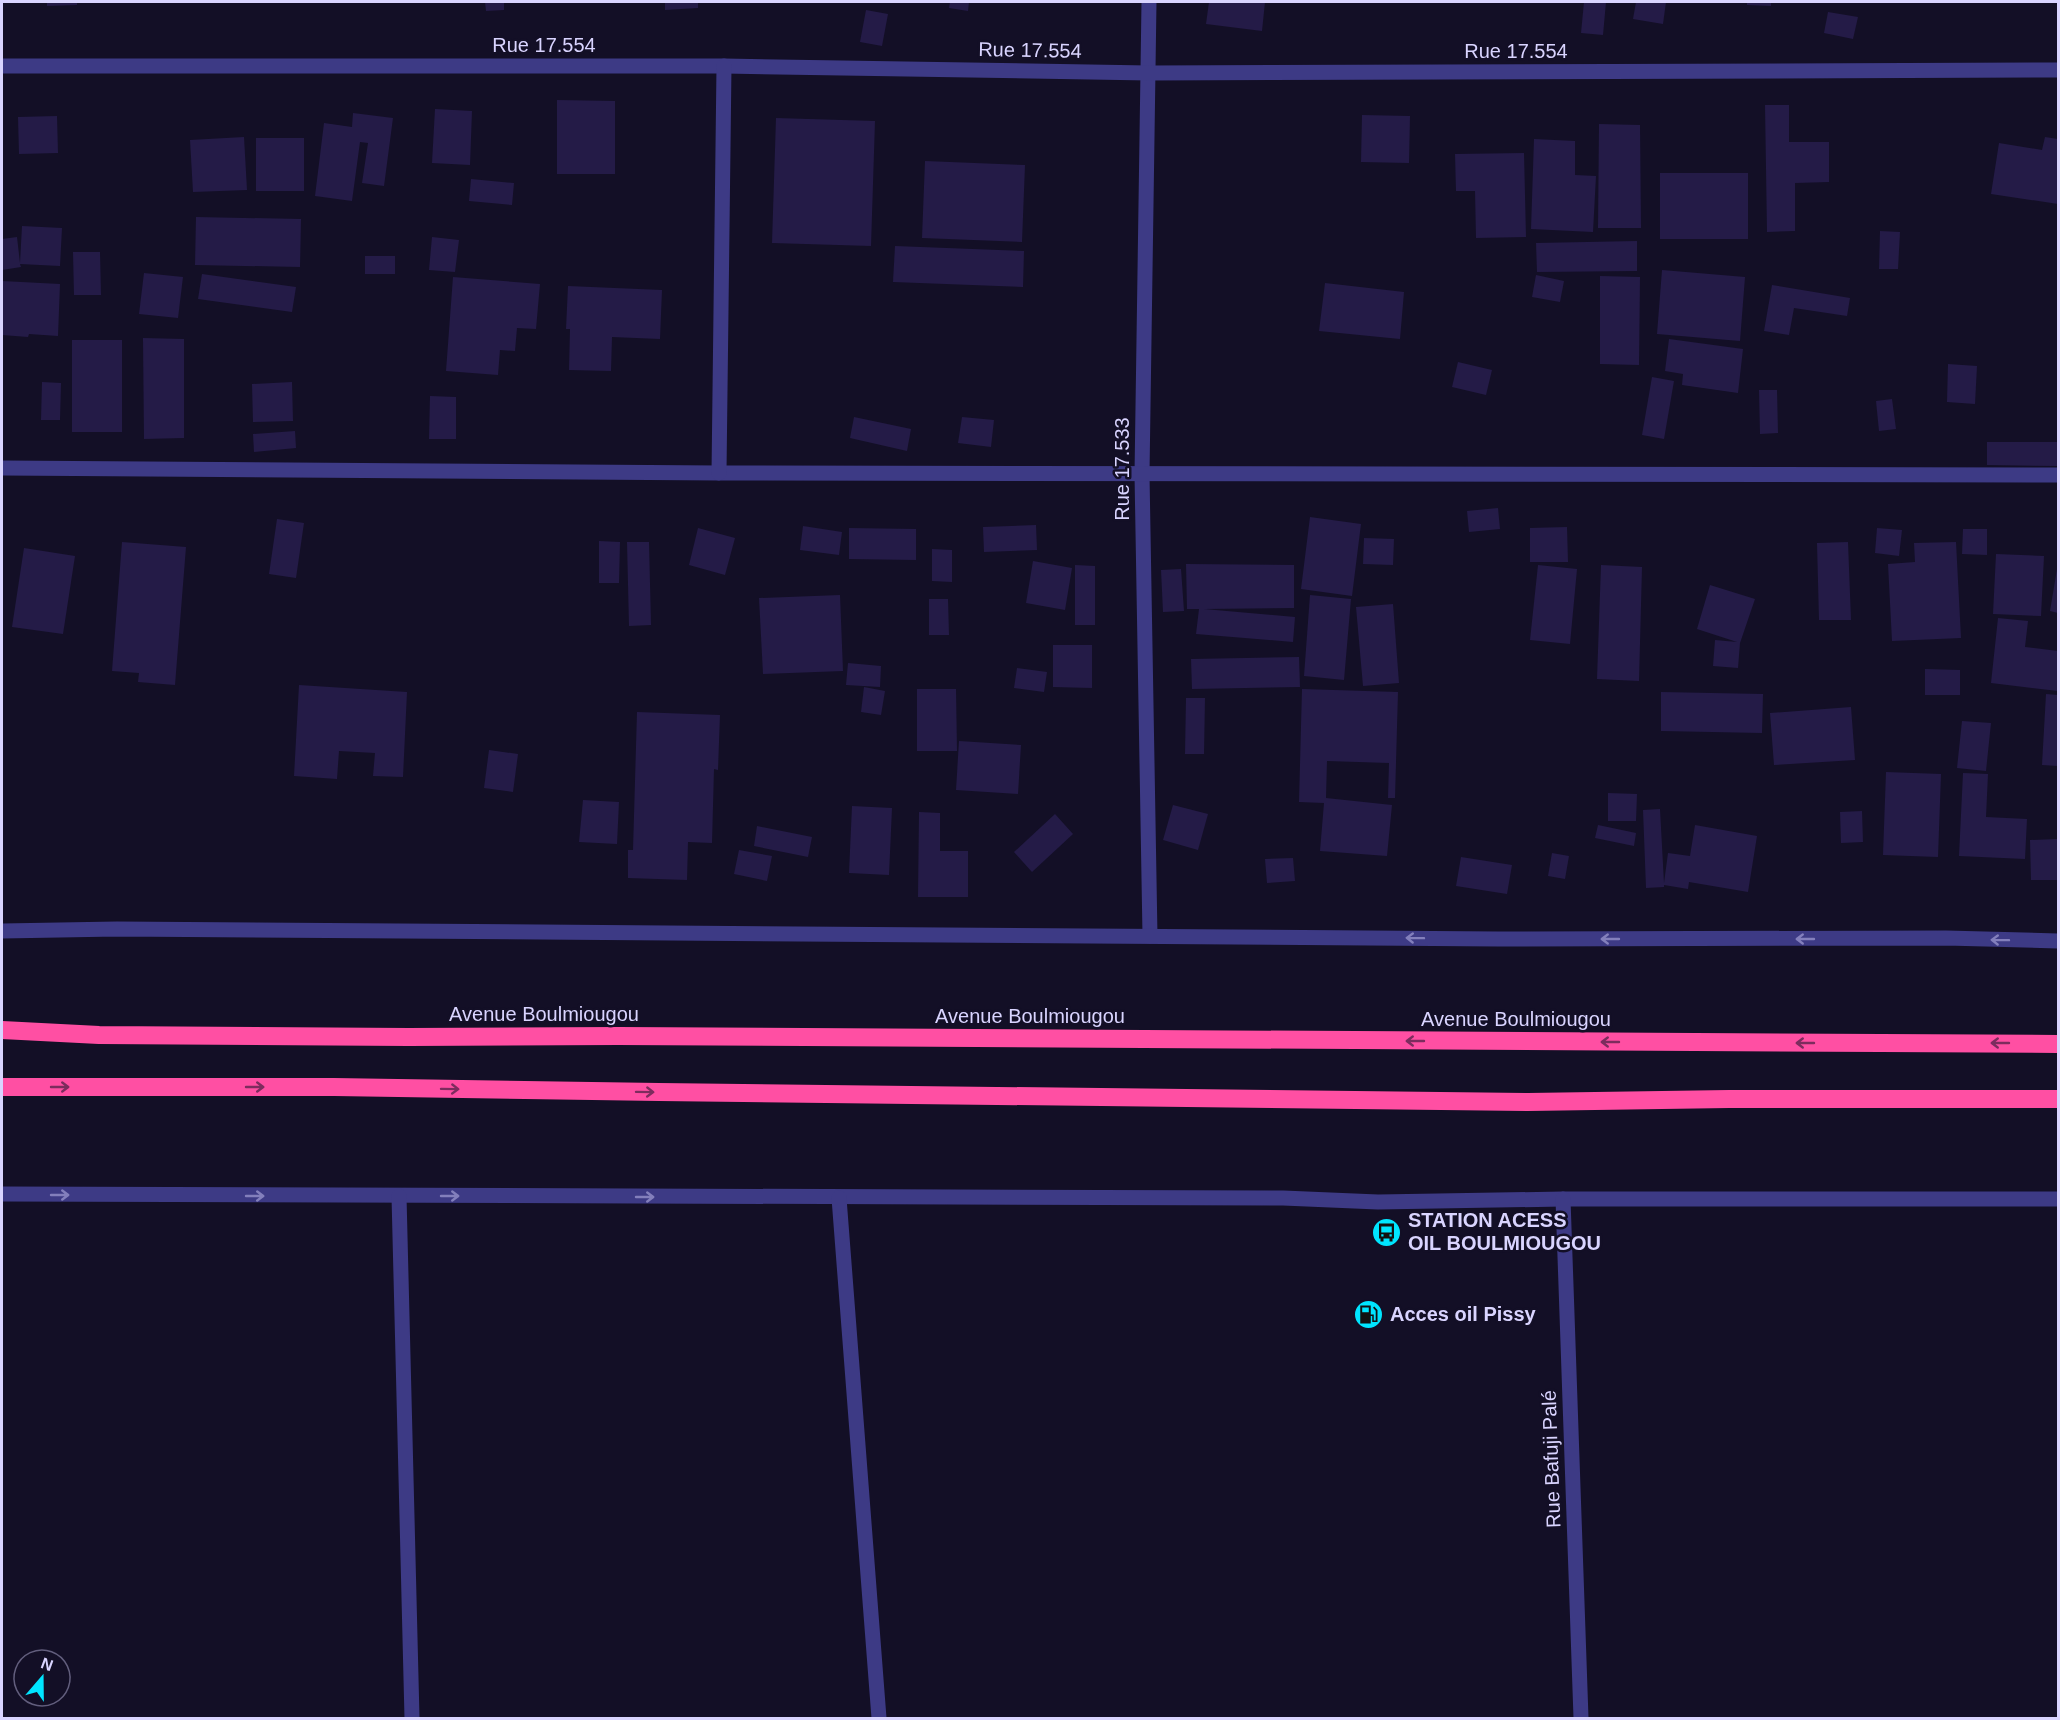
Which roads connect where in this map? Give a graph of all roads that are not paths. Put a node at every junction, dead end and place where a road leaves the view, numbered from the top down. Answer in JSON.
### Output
{"nodes":[{"id":1,"x":1149,"y":2,"type":"edge"},
{"id":2,"x":2,"y":66,"type":"edge"},
{"id":3,"x":724,"y":66,"type":"junction"},
{"id":4,"x":2058,"y":70,"type":"edge"},
{"id":5,"x":1149,"y":73,"type":"junction"},
{"id":6,"x":2,"y":468,"type":"edge"},
{"id":7,"x":719,"y":473,"type":"junction"},
{"id":8,"x":1142,"y":474,"type":"junction"},
{"id":9,"x":2058,"y":475,"type":"edge"},
{"id":10,"x":2,"y":931,"type":"edge"},
{"id":11,"x":1150,"y":936,"type":"junction"},
{"id":12,"x":2058,"y":941,"type":"edge"},
{"id":13,"x":2,"y":1030,"type":"edge"},
{"id":14,"x":2058,"y":1044,"type":"edge"},
{"id":15,"x":2,"y":1087,"type":"edge"},
{"id":16,"x":2058,"y":1099,"type":"edge"},
{"id":17,"x":2,"y":1194,"type":"edge"},
{"id":18,"x":399,"y":1196,"type":"junction"},
{"id":19,"x":839,"y":1198,"type":"junction"},
{"id":20,"x":1563,"y":1199,"type":"junction"},
{"id":21,"x":2058,"y":1200,"type":"edge"},
{"id":22,"x":412,"y":1719,"type":"edge"},
{"id":23,"x":879,"y":1719,"type":"edge"},
{"id":24,"x":1581,"y":1719,"type":"edge"}],
"edges":[{"from":1,"to":5,"type":"street","name":"Rue 17.533"},
{"from":2,"to":3,"type":"street","name":"Rue 17.554"},
{"from":3,"to":5,"type":"street","name":"Rue 17.554"},
{"from":3,"to":7,"type":"street"},
{"from":4,"to":5,"type":"street","name":"Rue 17.554"},
{"from":5,"to":8,"type":"street","name":"Rue 17.533"},
{"from":6,"to":7,"type":"street"},
{"from":7,"to":8,"type":"street"},
{"from":8,"to":9,"type":"street"},
{"from":8,"to":11,"type":"street","name":"Rue 17.533"},
{"from":10,"to":11,"type":"street"},
{"from":12,"to":11,"type":"street","one_way":true},
{"from":14,"to":13,"type":"highway","name":"Avenue Boulmiougou","one_way":true},
{"from":15,"to":16,"type":"highway","one_way":true},
{"from":17,"to":18,"type":"street","one_way":true},
{"from":18,"to":19,"type":"street","one_way":true},
{"from":18,"to":22,"type":"street"},
{"from":19,"to":20,"type":"street"},
{"from":19,"to":23,"type":"street"},
{"from":20,"to":21,"type":"street"},
{"from":20,"to":24,"type":"street","name":"Rue Bafuji Palé"}]}
